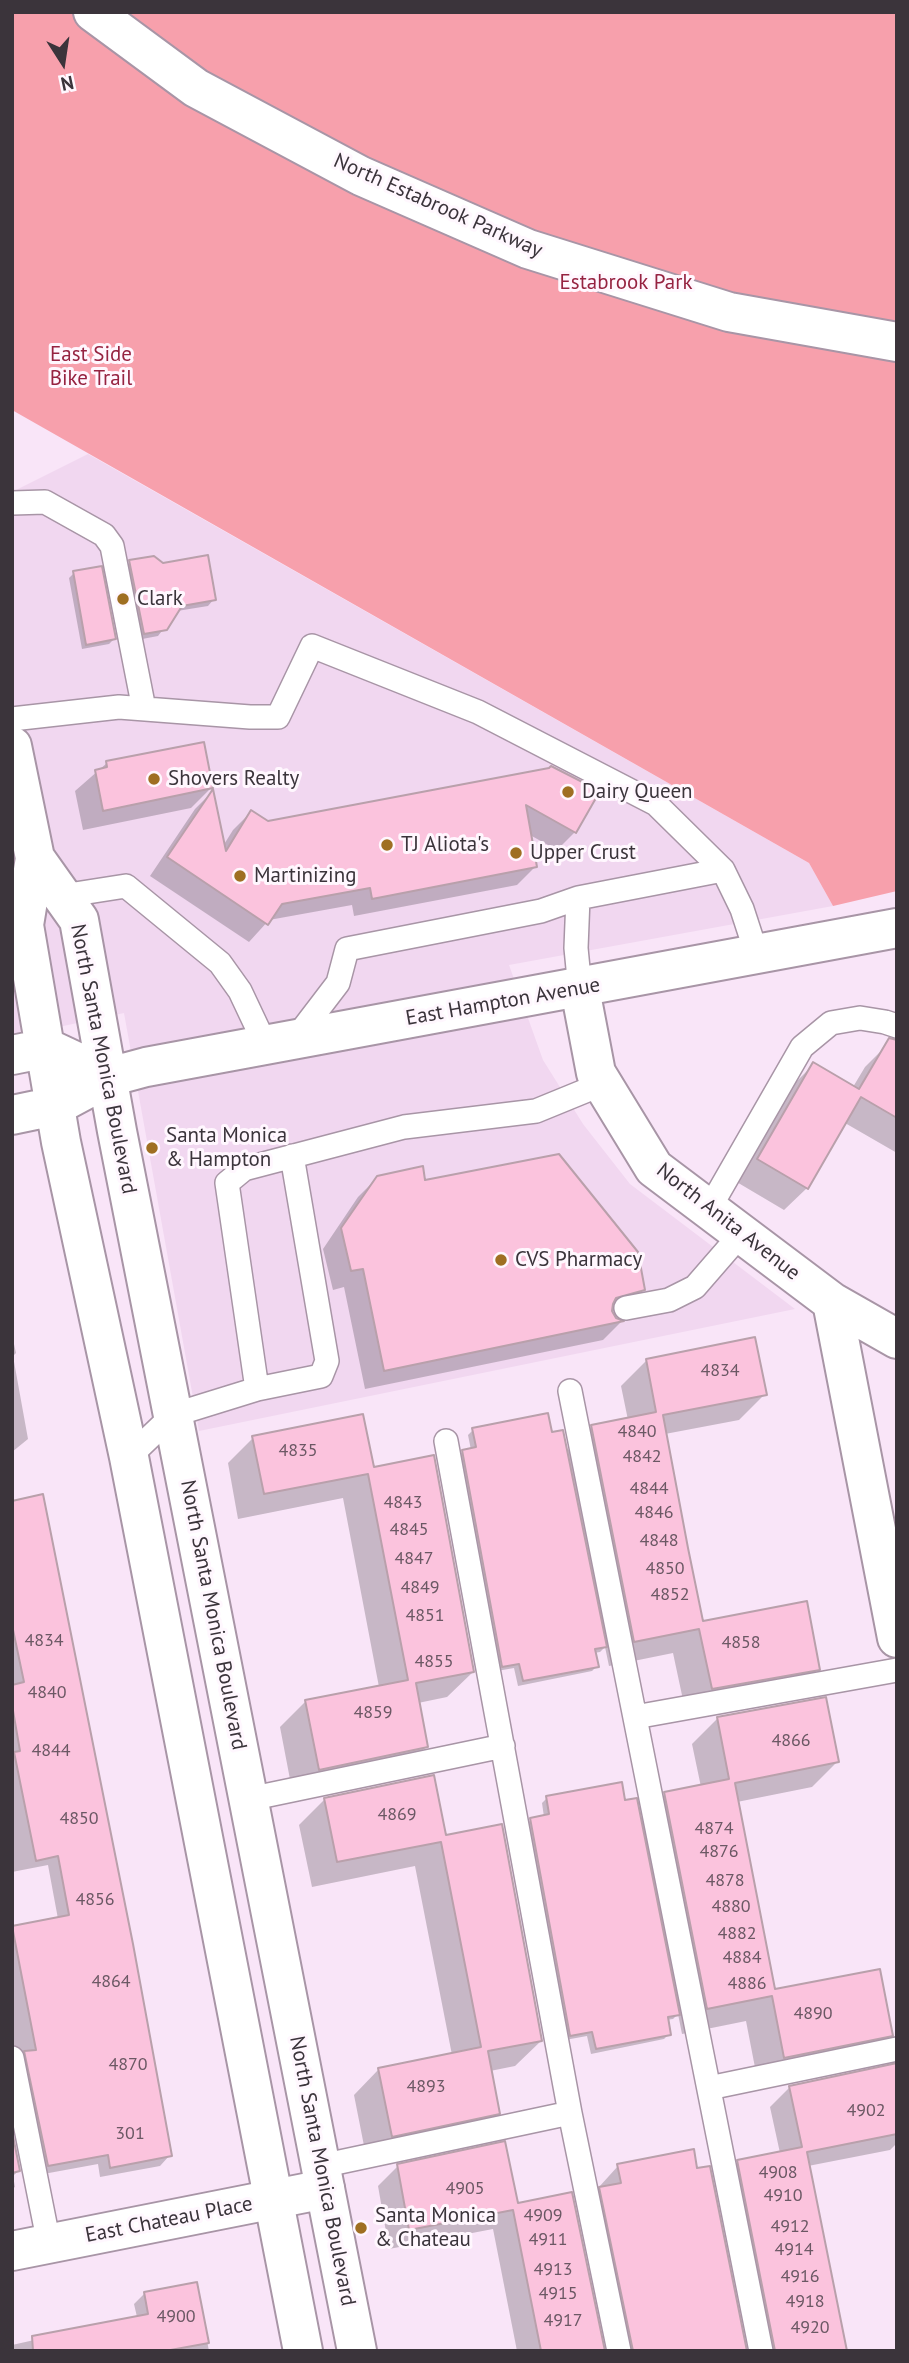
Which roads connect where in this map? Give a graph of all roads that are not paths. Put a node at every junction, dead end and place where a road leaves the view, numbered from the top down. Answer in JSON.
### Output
{"nodes":[{"id":1,"x":93,"y":12,"type":"edge"},
{"id":2,"x":897,"y":342,"type":"edge"},
{"id":3,"x":12,"y":503,"type":"edge"},
{"id":4,"x":144,"y":709,"type":"junction"},
{"id":5,"x":12,"y":719,"type":"edge"},
{"id":6,"x":12,"y":746,"type":"edge"},
{"id":7,"x":23,"y":860,"type":"edge"},
{"id":8,"x":723,"y":870,"type":"junction"},
{"id":9,"x":62,"y":896,"type":"junction"},
{"id":10,"x":578,"y":898,"type":"junction"},
{"id":11,"x":897,"y":928,"type":"edge"},
{"id":12,"x":757,"y":955,"type":"junction"},
{"id":13,"x":22,"y":973,"type":"edge"},
{"id":14,"x":580,"y":989,"type":"junction"},
{"id":15,"x":897,"y":1026,"type":"edge"},
{"id":16,"x":280,"y":1041,"type":"junction"},
{"id":17,"x":29,"y":1052,"type":"edge"},
{"id":18,"x":109,"y":1077,"type":"junction"},
{"id":19,"x":603,"y":1084,"type":"junction"},
{"id":20,"x":55,"y":1106,"type":"junction"},
{"id":21,"x":12,"y":1115,"type":"edge"},
{"id":22,"x":292,"y":1156,"type":"junction"},
{"id":23,"x":709,"y":1209,"type":"junction"},
{"id":24,"x":741,"y":1234,"type":"junction"},
{"id":25,"x":832,"y":1302,"type":"junction"},
{"id":26,"x":625,"y":1308,"type":"dead end"},
{"id":27,"x":897,"y":1339,"type":"edge"},
{"id":28,"x":257,"y":1389,"type":"junction"},
{"id":29,"x":570,"y":1391,"type":"dead end"},
{"id":30,"x":173,"y":1415,"type":"junction"},
{"id":31,"x":446,"y":1441,"type":"dead end"},
{"id":32,"x":130,"y":1457,"type":"junction"},
{"id":33,"x":897,"y":1638,"type":"edge"},
{"id":34,"x":897,"y":1670,"type":"edge"},
{"id":35,"x":635,"y":1717,"type":"junction"},
{"id":36,"x":503,"y":1746,"type":"junction"},
{"id":37,"x":249,"y":1799,"type":"junction"},
{"id":38,"x":897,"y":2049,"type":"edge"},
{"id":39,"x":12,"y":2058,"type":"edge"},
{"id":40,"x":709,"y":2088,"type":"junction"},
{"id":41,"x":570,"y":2113,"type":"junction"},
{"id":42,"x":323,"y":2177,"type":"junction"},
{"id":43,"x":274,"y":2199,"type":"junction"},
{"id":44,"x":49,"y":2244,"type":"junction"},
{"id":45,"x":12,"y":2251,"type":"edge"},
{"id":46,"x":303,"y":2351,"type":"edge"},
{"id":47,"x":357,"y":2351,"type":"edge"},
{"id":48,"x":619,"y":2351,"type":"edge"},
{"id":49,"x":761,"y":2351,"type":"edge"}],
"edges":[{"from":1,"to":2,"type":"street","name":"North Estabrook Parkway"},
{"from":3,"to":4,"type":"lane"},
{"from":4,"to":5,"type":"lane"},
{"from":4,"to":8,"type":"lane"},
{"from":6,"to":7,"type":"street"},
{"from":7,"to":9,"type":"street","name":"North Santa Monica Boulevard"},
{"from":7,"to":13,"type":"street"},
{"from":8,"to":10,"type":"lane"},
{"from":8,"to":12,"type":"lane"},
{"from":9,"to":16,"type":"lane"},
{"from":9,"to":18,"type":"street","name":"North Santa Monica Boulevard"},
{"from":10,"to":14,"type":"lane"},
{"from":10,"to":16,"type":"lane"},
{"from":11,"to":12,"type":"street","name":"East Hampton Avenue"},
{"from":12,"to":14,"type":"street","name":"East Hampton Avenue"},
{"from":13,"to":17,"type":"street"},
{"from":14,"to":16,"type":"street","name":"East Hampton Avenue"},
{"from":14,"to":19,"type":"street","name":"North Anita Avenue"},
{"from":15,"to":23,"type":"lane"},
{"from":16,"to":18,"type":"street","name":"East Hampton Avenue"},
{"from":17,"to":18,"type":"street"},
{"from":17,"to":20,"type":"street"},
{"from":18,"to":20,"type":"street","name":"East Hampton Avenue"},
{"from":18,"to":30,"type":"street","name":"North Santa Monica Boulevard"},
{"from":19,"to":22,"type":"lane"},
{"from":19,"to":23,"type":"street","name":"North Anita Avenue"},
{"from":20,"to":21,"type":"street","name":"East Hampton Avenue"},
{"from":20,"to":32,"type":"street"},
{"from":22,"to":28,"type":"lane"},
{"from":22,"to":28,"type":"lane"},
{"from":23,"to":24,"type":"street","name":"North Anita Avenue"},
{"from":24,"to":25,"type":"street","name":"North Anita Avenue"},
{"from":24,"to":26,"type":"lane"},
{"from":25,"to":27,"type":"street","name":"North Anita Avenue"},
{"from":25,"to":33,"type":"street"},
{"from":28,"to":30,"type":"lane"},
{"from":29,"to":35,"type":"lane"},
{"from":30,"to":32,"type":"lane"},
{"from":30,"to":37,"type":"street","name":"North Santa Monica Boulevard"},
{"from":31,"to":36,"type":"lane"},
{"from":32,"to":43,"type":"street"},
{"from":34,"to":35,"type":"lane"},
{"from":35,"to":40,"type":"lane"},
{"from":36,"to":37,"type":"lane"},
{"from":36,"to":41,"type":"lane"},
{"from":37,"to":42,"type":"street","name":"North Santa Monica Boulevard"},
{"from":38,"to":40,"type":"lane"},
{"from":39,"to":44,"type":"lane"},
{"from":40,"to":49,"type":"lane"},
{"from":41,"to":42,"type":"lane"},
{"from":41,"to":48,"type":"lane"},
{"from":42,"to":43,"type":"street","name":"East Chateau Place"},
{"from":42,"to":47,"type":"street","name":"North Santa Monica Boulevard"},
{"from":43,"to":44,"type":"street","name":"East Chateau Place"},
{"from":43,"to":46,"type":"street"},
{"from":44,"to":45,"type":"street","name":"East Chateau Place"}]}
